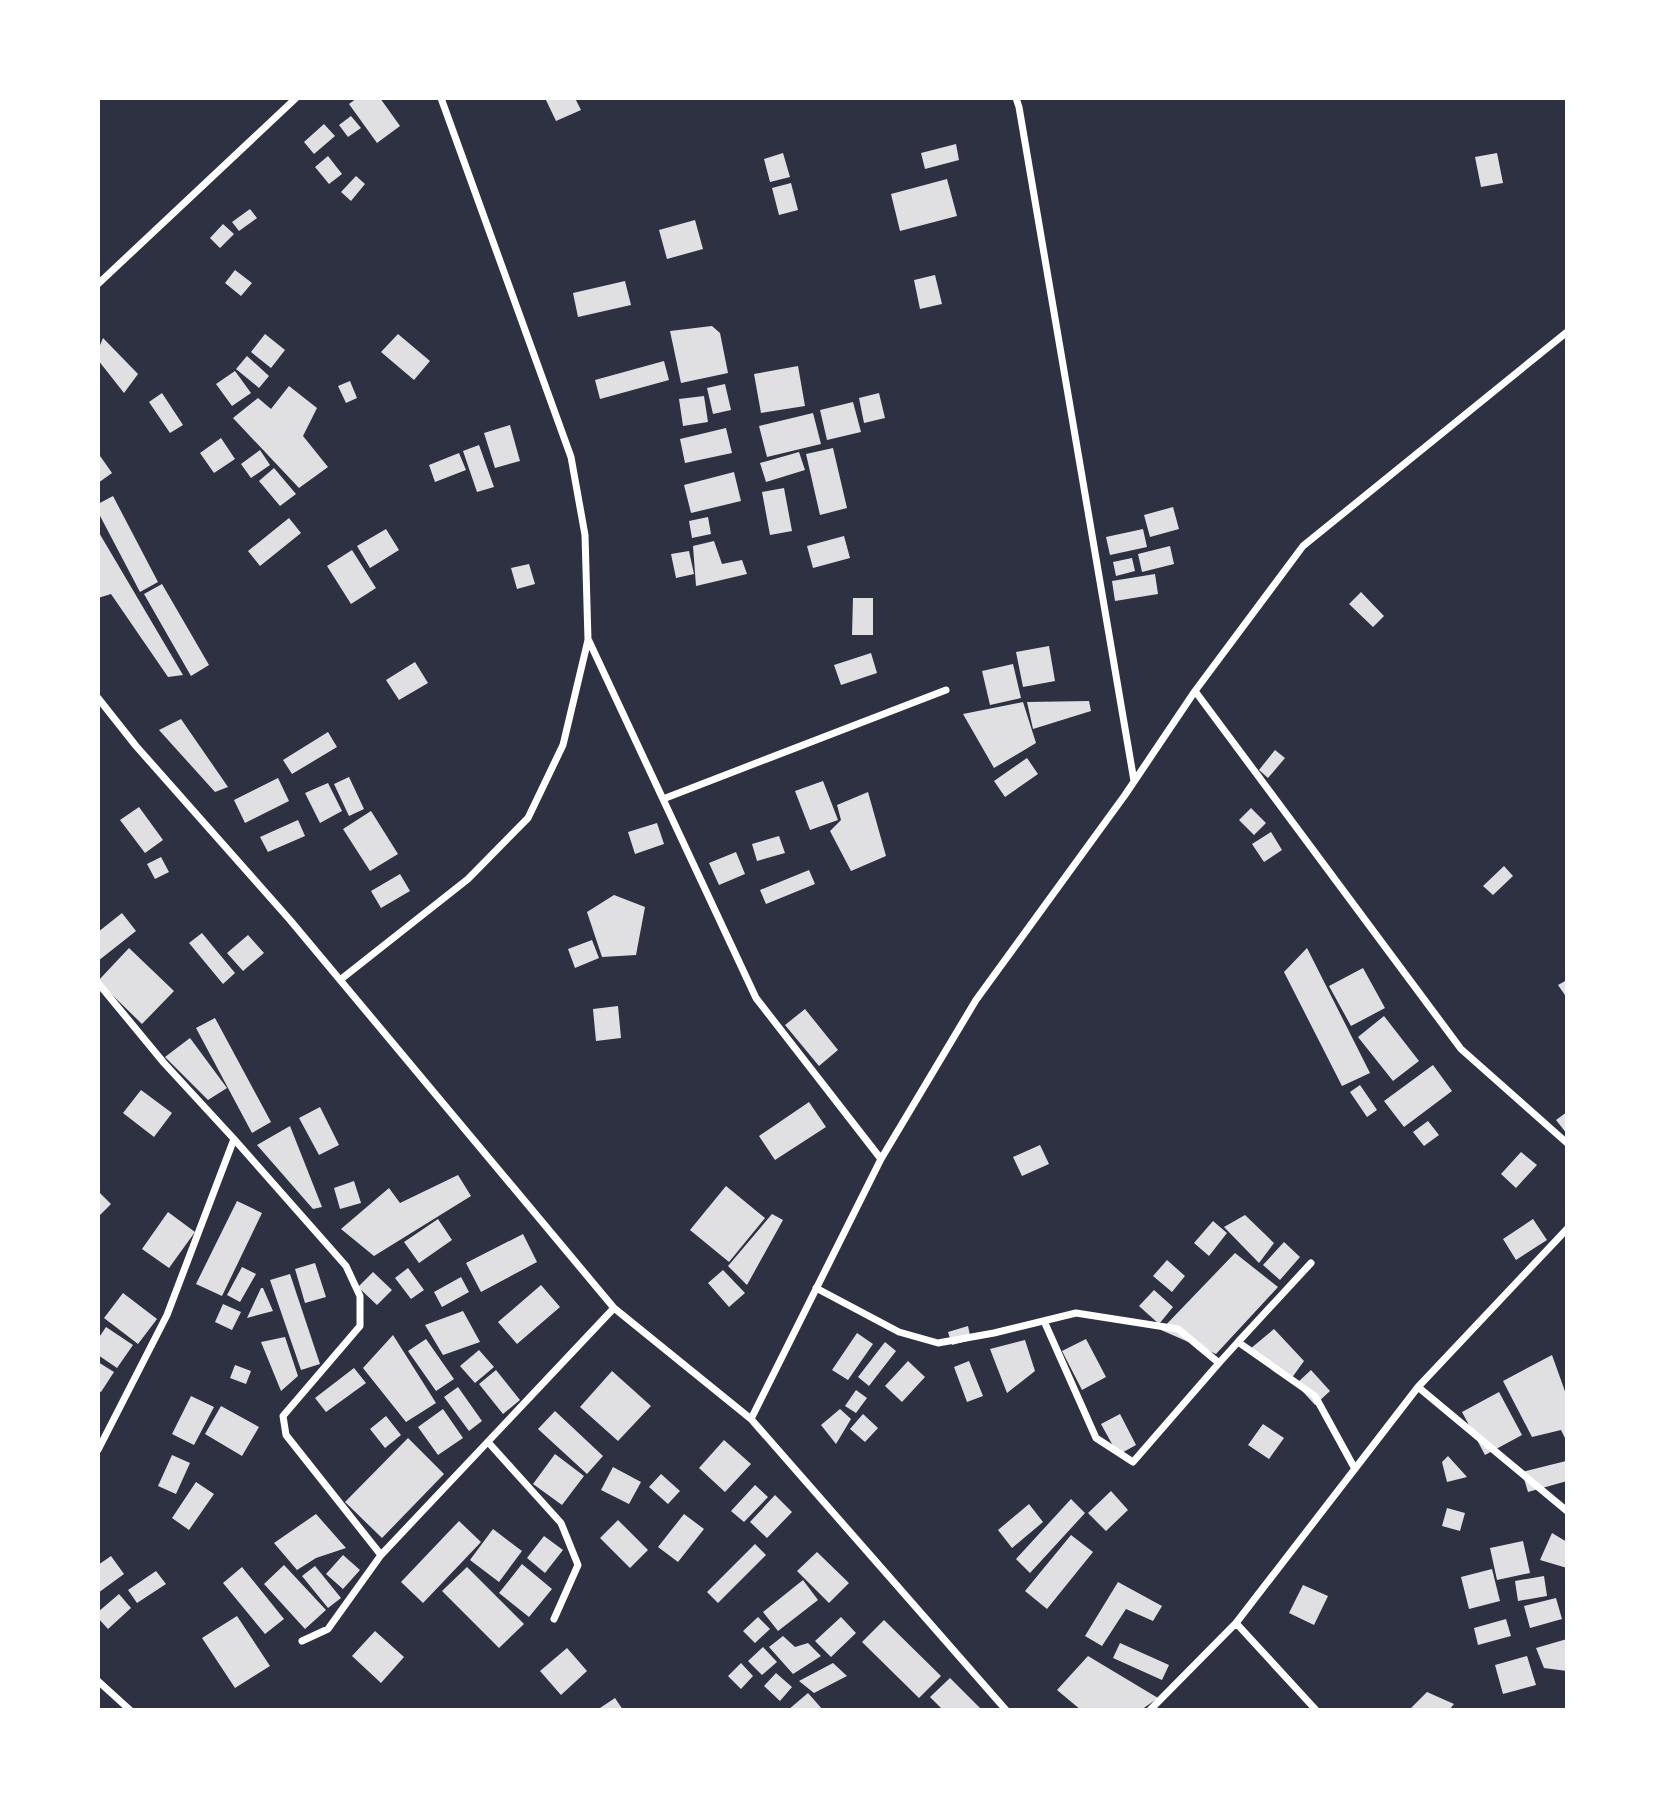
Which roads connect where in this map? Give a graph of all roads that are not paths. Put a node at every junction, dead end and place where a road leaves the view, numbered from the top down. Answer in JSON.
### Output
{"nodes":[{"id":1,"x":296,"y":98,"type":"edge"},
{"id":2,"x":441,"y":98,"type":"edge"},
{"id":3,"x":1016,"y":98,"type":"edge"},
{"id":4,"x":98,"y":284,"type":"edge"},
{"id":5,"x":1567,"y":332,"type":"edge"},
{"id":6,"x":589,"y":640,"type":"junction"},
{"id":7,"x":946,"y":690,"type":"dead end"},
{"id":8,"x":1195,"y":691,"type":"junction"},
{"id":9,"x":98,"y":698,"type":"edge"},
{"id":10,"x":1134,"y":781,"type":"junction"},
{"id":11,"x":663,"y":799,"type":"junction"},
{"id":12,"x":340,"y":981,"type":"junction"},
{"id":13,"x":98,"y":983,"type":"edge"},
{"id":14,"x":234,"y":1139,"type":"junction"},
{"id":15,"x":1567,"y":1143,"type":"edge"},
{"id":16,"x":881,"y":1159,"type":"junction"},
{"id":17,"x":1567,"y":1229,"type":"edge"},
{"id":18,"x":1311,"y":1263,"type":"dead end"},
{"id":19,"x":816,"y":1288,"type":"junction"},
{"id":20,"x":614,"y":1308,"type":"junction"},
{"id":21,"x":1044,"y":1321,"type":"junction"},
{"id":22,"x":1238,"y":1342,"type":"junction"},
{"id":23,"x":1219,"y":1363,"type":"junction"},
{"id":24,"x":1419,"y":1387,"type":"junction"},
{"id":25,"x":751,"y":1419,"type":"junction"},
{"id":26,"x":488,"y":1442,"type":"junction"},
{"id":27,"x":98,"y":1450,"type":"edge"},
{"id":28,"x":1355,"y":1469,"type":"junction"},
{"id":29,"x":1567,"y":1511,"type":"edge"},
{"id":30,"x":380,"y":1555,"type":"junction"},
{"id":31,"x":554,"y":1619,"type":"dead end"},
{"id":32,"x":1236,"y":1623,"type":"junction"},
{"id":33,"x":302,"y":1641,"type":"dead end"},
{"id":34,"x":98,"y":1681,"type":"edge"},
{"id":35,"x":130,"y":1710,"type":"edge"},
{"id":36,"x":1006,"y":1710,"type":"edge"},
{"id":37,"x":1150,"y":1710,"type":"edge"},
{"id":38,"x":1316,"y":1710,"type":"edge"}],
"edges":[{"from":1,"to":4,"type":"street"},
{"from":2,"to":6,"type":"street"},
{"from":3,"to":10,"type":"street"},
{"from":5,"to":8,"type":"street"},
{"from":6,"to":11,"type":"street"},
{"from":6,"to":12,"type":"street"},
{"from":7,"to":11,"type":"street"},
{"from":8,"to":10,"type":"street"},
{"from":8,"to":15,"type":"street"},
{"from":9,"to":12,"type":"street"},
{"from":10,"to":16,"type":"street"},
{"from":11,"to":16,"type":"street"},
{"from":12,"to":20,"type":"street"},
{"from":13,"to":14,"type":"street"},
{"from":14,"to":27,"type":"street"},
{"from":14,"to":30,"type":"street"},
{"from":16,"to":19,"type":"street"},
{"from":17,"to":24,"type":"street"},
{"from":18,"to":22,"type":"street"},
{"from":19,"to":21,"type":"street"},
{"from":19,"to":25,"type":"street"},
{"from":20,"to":25,"type":"street"},
{"from":20,"to":26,"type":"street"},
{"from":21,"to":23,"type":"street"},
{"from":21,"to":23,"type":"street"},
{"from":22,"to":23,"type":"street"},
{"from":22,"to":28,"type":"street"},
{"from":24,"to":28,"type":"street"},
{"from":24,"to":29,"type":"street"},
{"from":25,"to":36,"type":"street"},
{"from":26,"to":30,"type":"street"},
{"from":26,"to":31,"type":"street"},
{"from":28,"to":32,"type":"street"},
{"from":30,"to":33,"type":"street"},
{"from":32,"to":37,"type":"street"},
{"from":32,"to":38,"type":"street"},
{"from":34,"to":35,"type":"street"}]}
